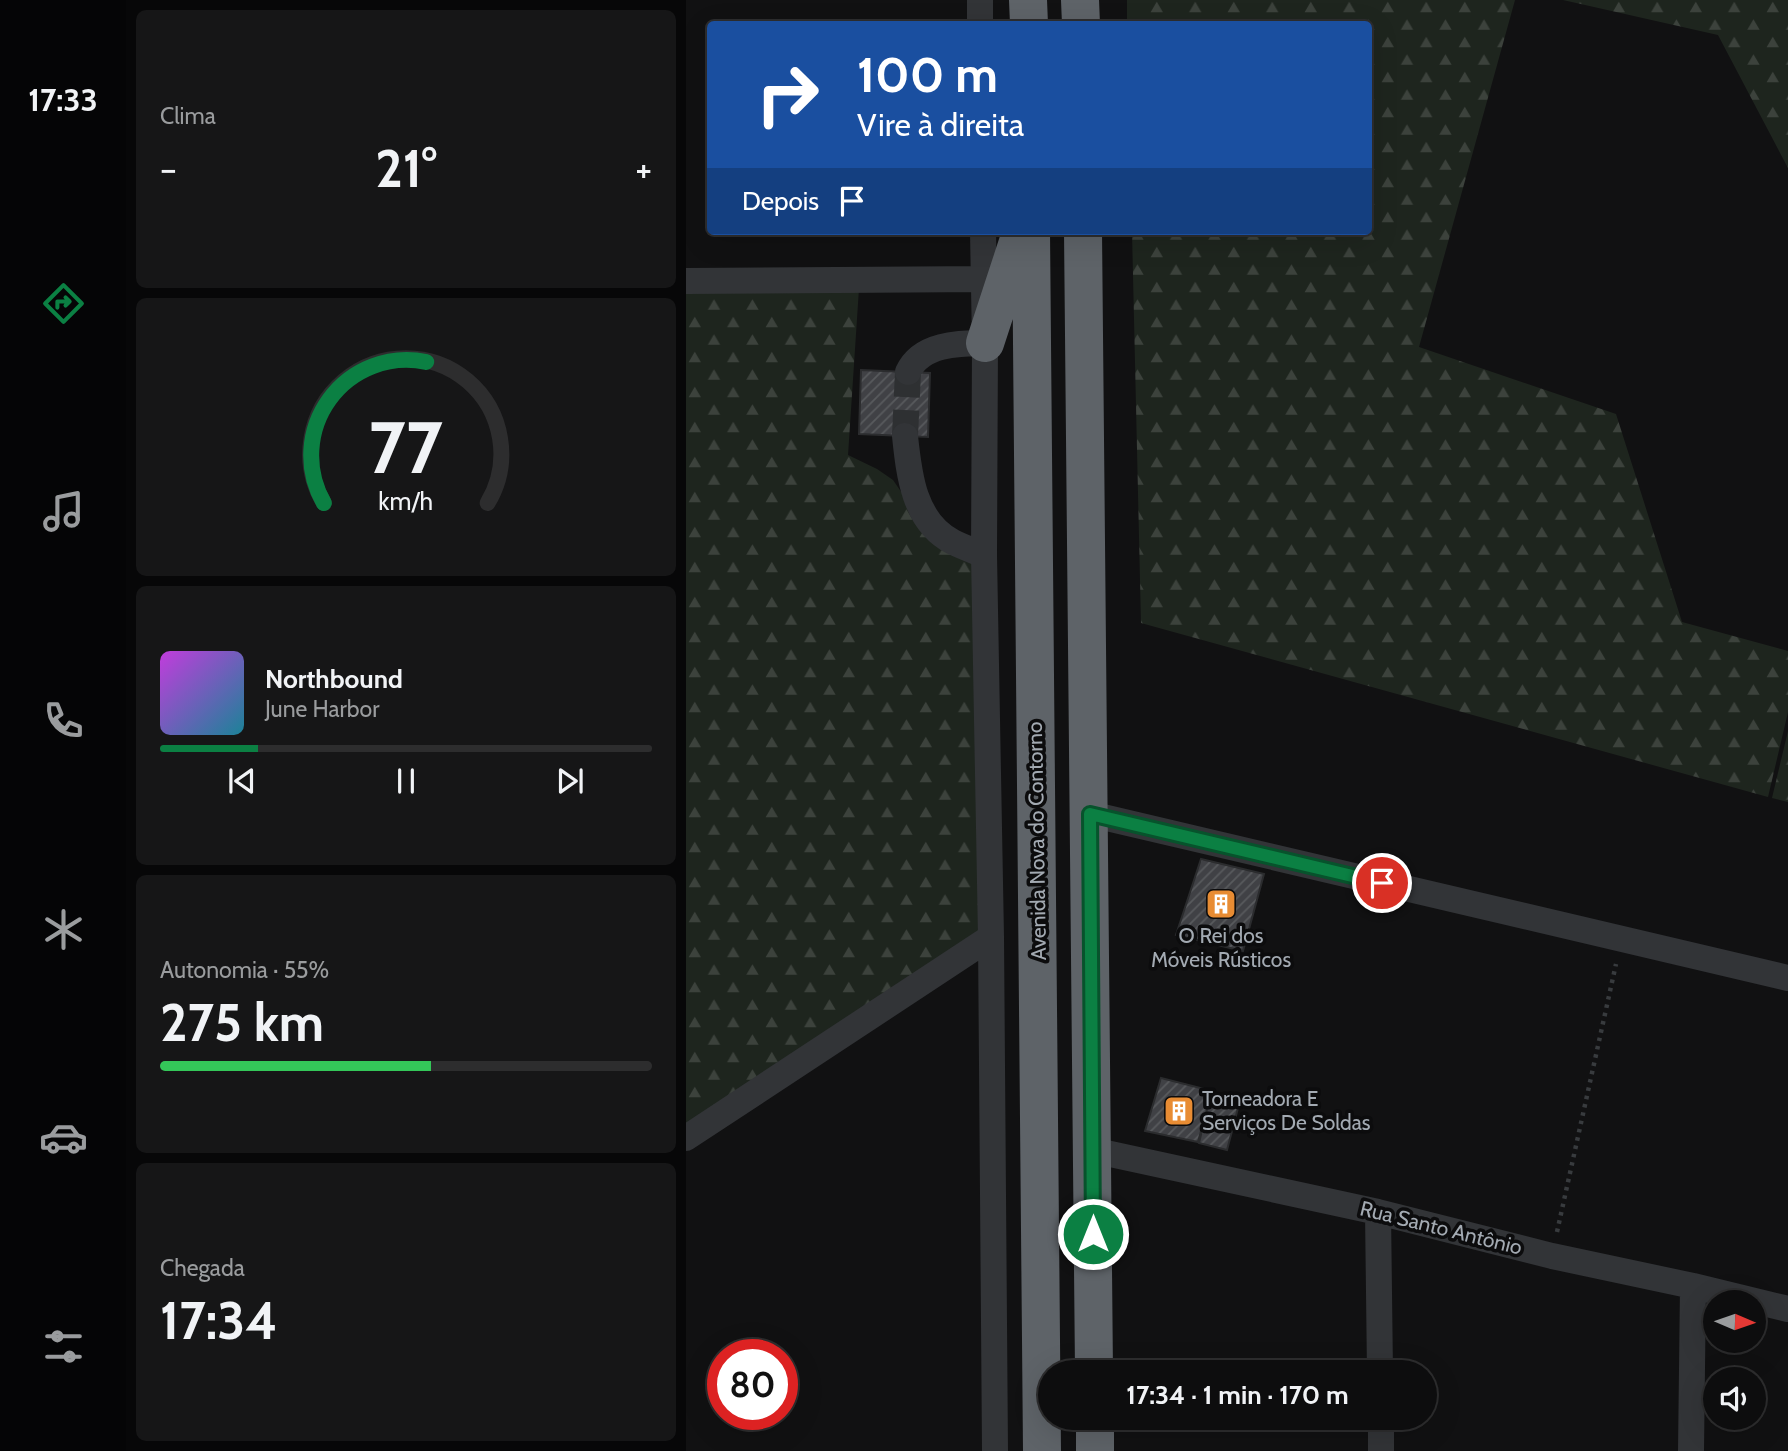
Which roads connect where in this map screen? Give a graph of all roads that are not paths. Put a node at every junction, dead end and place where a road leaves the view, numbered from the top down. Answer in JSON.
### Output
{"nodes":[{"id":1,"x":980,"y":0,"type":"edge"},
{"id":2,"x":1028,"y":0,"type":"edge"},
{"id":3,"x":1080,"y":0,"type":"edge"},
{"id":4,"x":980,"y":21,"type":"edge"},
{"id":5,"x":1029,"y":21,"type":"edge"},
{"id":6,"x":1081,"y":21,"type":"edge"},
{"id":7,"x":984,"y":235,"type":"edge"},
{"id":8,"x":1021,"y":235,"type":"edge"},
{"id":9,"x":1031,"y":235,"type":"edge"},
{"id":10,"x":1083,"y":235,"type":"edge"},
{"id":11,"x":984,"y":279,"type":"junction"},
{"id":12,"x":686,"y":281,"type":"edge"},
{"id":13,"x":985,"y":343,"type":"junction"},
{"id":14,"x":908,"y":372,"type":"dead end"},
{"id":15,"x":905,"y":436,"type":"tunnel mouth"},
{"id":16,"x":984,"y":555,"type":"junction"},
{"id":17,"x":1090,"y":814,"type":"junction"},
{"id":18,"x":991,"y":937,"type":"junction"},
{"id":19,"x":1788,"y":978,"type":"edge"},
{"id":20,"x":686,"y":1138,"type":"edge"},
{"id":21,"x":1092,"y":1150,"type":"junction"},
{"id":22,"x":1378,"y":1212,"type":"junction"},
{"id":23,"x":1693,"y":1286,"type":"junction"},
{"id":24,"x":1788,"y":1309,"type":"edge"},
{"id":25,"x":1094,"y":1360,"type":"edge"},
{"id":26,"x":1380,"y":1360,"type":"edge"},
{"id":27,"x":1095,"y":1430,"type":"edge"},
{"id":28,"x":1381,"y":1430,"type":"edge"},
{"id":29,"x":995,"y":1451,"type":"edge"},
{"id":30,"x":1042,"y":1451,"type":"edge"},
{"id":31,"x":1095,"y":1451,"type":"edge"},
{"id":32,"x":1381,"y":1451,"type":"edge"},
{"id":33,"x":1690,"y":1451,"type":"edge"}],
"edges":[{"from":1,"to":4,"type":"street"},
{"from":2,"to":5,"type":"highway"},
{"from":3,"to":6,"type":"highway"},
{"from":7,"to":11,"type":"street"},
{"from":8,"to":13,"type":"highway"},
{"from":9,"to":30,"type":"highway","name":"Avenida Nova do Contorno"},
{"from":10,"to":17,"type":"highway"},
{"from":11,"to":12,"type":"street"},
{"from":11,"to":13,"type":"street"},
{"from":13,"to":14,"type":"street"},
{"from":13,"to":16,"type":"street"},
{"from":15,"to":16,"type":"street"},
{"from":16,"to":18,"type":"street"},
{"from":17,"to":19,"type":"street"},
{"from":17,"to":21,"type":"highway"},
{"from":18,"to":20,"type":"street"},
{"from":18,"to":29,"type":"street"},
{"from":21,"to":22,"type":"street","name":"Rua Santo Antônio"},
{"from":21,"to":25,"type":"highway"},
{"from":22,"to":23,"type":"street","name":"Rua Santo Antônio"},
{"from":22,"to":26,"type":"street"},
{"from":23,"to":24,"type":"street","name":"Rua Santo Antônio"},
{"from":23,"to":33,"type":"street"},
{"from":27,"to":31,"type":"highway"},
{"from":28,"to":32,"type":"street"}]}
